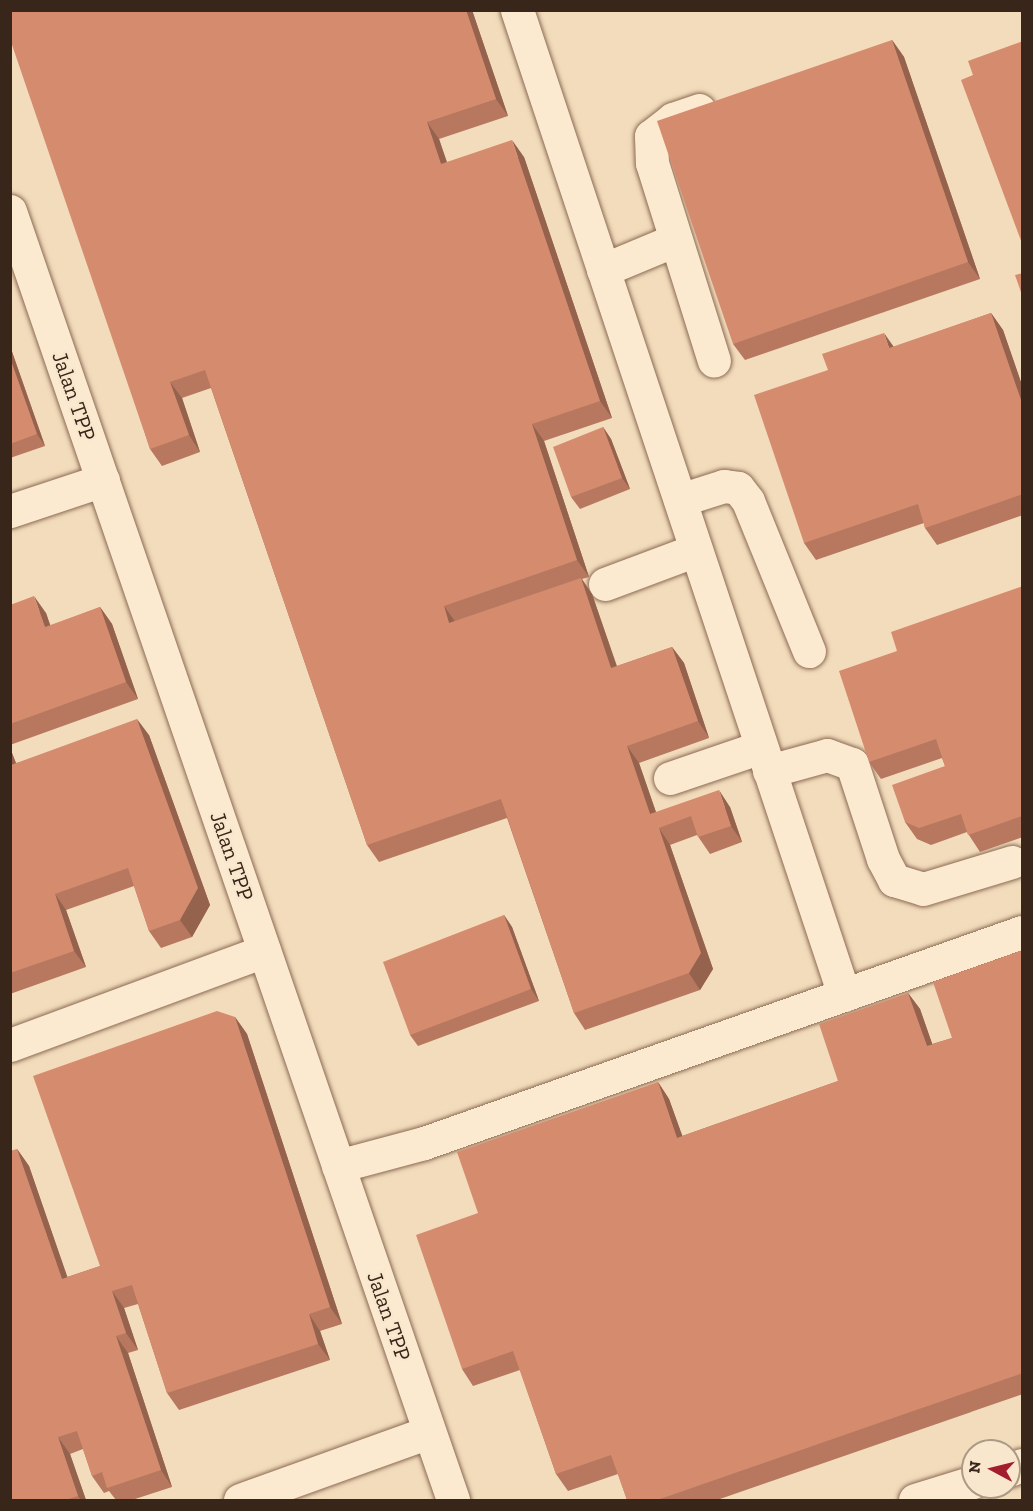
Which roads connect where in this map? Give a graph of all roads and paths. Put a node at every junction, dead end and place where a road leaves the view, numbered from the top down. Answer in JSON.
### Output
{"nodes":[{"id":1,"x":517,"y":10,"type":"edge"},
{"id":2,"x":727,"y":100,"type":"edge"},
{"id":3,"x":10,"y":211,"type":"edge"},
{"id":4,"x":675,"y":240,"type":"junction"},
{"id":5,"x":603,"y":270,"type":"junction"},
{"id":6,"x":714,"y":361,"type":"dead end"},
{"id":7,"x":103,"y":480,"type":"junction"},
{"id":8,"x":680,"y":500,"type":"junction"},
{"id":9,"x":10,"y":511,"type":"edge"},
{"id":10,"x":696,"y":550,"type":"junction"},
{"id":11,"x":605,"y":584,"type":"dead end"},
{"id":12,"x":809,"y":651,"type":"dead end"},
{"id":13,"x":765,"y":759,"type":"junction"},
{"id":14,"x":670,"y":778,"type":"dead end"},
{"id":15,"x":1012,"y":862,"type":"dead end"},
{"id":16,"x":1023,"y":932,"type":"edge"},
{"id":17,"x":264,"y":951,"type":"junction"},
{"id":18,"x":844,"y":995,"type":"junction"},
{"id":19,"x":10,"y":1045,"type":"edge"},
{"id":20,"x":338,"y":1166,"type":"junction"},
{"id":21,"x":429,"y":1432,"type":"junction"},
{"id":22,"x":961,"y":1486,"type":"edge"},
{"id":23,"x":240,"y":1500,"type":"edge"},
{"id":24,"x":453,"y":1500,"type":"edge"},
{"id":25,"x":915,"y":1500,"type":"edge"}],
"edges":[{"from":1,"to":5,"type":"street"},
{"from":2,"to":4,"type":"street"},
{"from":3,"to":7,"type":"street","name":"Jalan TPP"},
{"from":4,"to":5,"type":"street"},
{"from":4,"to":6,"type":"street"},
{"from":5,"to":8,"type":"street"},
{"from":7,"to":9,"type":"street"},
{"from":7,"to":17,"type":"street","name":"Jalan TPP"},
{"from":8,"to":10,"type":"street"},
{"from":8,"to":12,"type":"street"},
{"from":10,"to":11,"type":"street"},
{"from":10,"to":13,"type":"street"},
{"from":13,"to":14,"type":"street"},
{"from":13,"to":15,"type":"street"},
{"from":13,"to":18,"type":"street"},
{"from":16,"to":18,"type":"street"},
{"from":17,"to":19,"type":"street"},
{"from":17,"to":20,"type":"street","name":"Jalan TPP"},
{"from":18,"to":20,"type":"street"},
{"from":20,"to":21,"type":"street","name":"Jalan TPP"},
{"from":21,"to":23,"type":"street"},
{"from":21,"to":24,"type":"street","name":"Jalan TPP"},
{"from":22,"to":25,"type":"street"}]}
